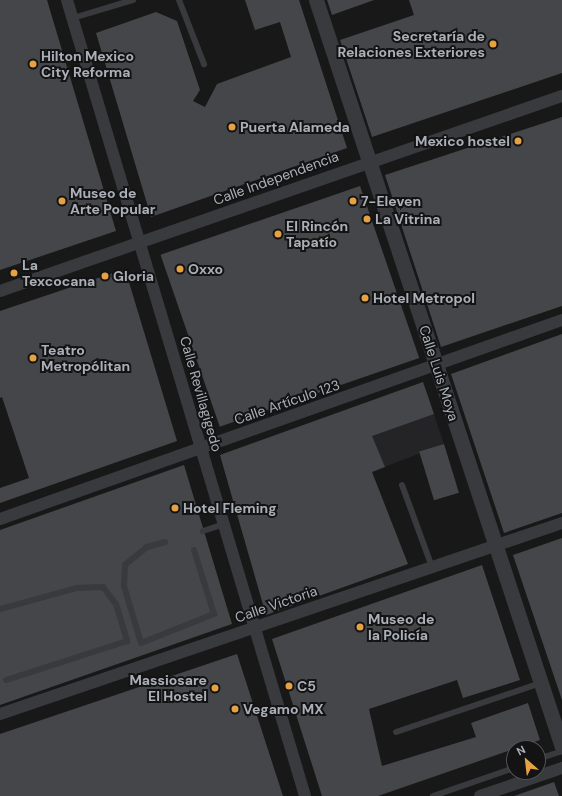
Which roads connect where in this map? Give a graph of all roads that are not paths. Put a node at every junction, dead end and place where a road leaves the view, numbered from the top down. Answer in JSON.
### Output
{"nodes":[{"id":1,"x":67,"y":0,"type":"edge"},
{"id":2,"x":133,"y":0,"type":"edge"},
{"id":3,"x":180,"y":0,"type":"edge"},
{"id":4,"x":316,"y":0,"type":"edge"},
{"id":5,"x":73,"y":18,"type":"junction"},
{"id":6,"x":204,"y":64,"type":"dead end"},
{"id":7,"x":562,"y":96,"type":"edge"},
{"id":8,"x":369,"y":160,"type":"junction"},
{"id":9,"x":141,"y":243,"type":"junction"},
{"id":10,"x":0,"y":291,"type":"edge"},
{"id":11,"x":562,"y":320,"type":"edge"},
{"id":12,"x":436,"y":365,"type":"junction"},
{"id":13,"x":201,"y":448,"type":"junction"},
{"id":14,"x":402,"y":485,"type":"dead end"},
{"id":15,"x":0,"y":519,"type":"edge"},
{"id":16,"x":562,"y":523,"type":"edge"},
{"id":17,"x":224,"y":524,"type":"junction"},
{"id":18,"x":203,"y":530,"type":"dead end"},
{"id":19,"x":165,"y":542,"type":"dead end"},
{"id":20,"x":496,"y":545,"type":"junction"},
{"id":21,"x":194,"y":550,"type":"dead end"},
{"id":22,"x":432,"y":567,"type":"junction"},
{"id":23,"x":0,"y":609,"type":"edge"},
{"id":24,"x":254,"y":627,"type":"junction"},
{"id":25,"x":6,"y":680,"type":"dead end"},
{"id":26,"x":541,"y":683,"type":"junction"},
{"id":27,"x":0,"y":714,"type":"edge"},
{"id":28,"x":396,"y":732,"type":"dead end"},
{"id":29,"x":562,"y":747,"type":"edge"},
{"id":30,"x":562,"y":751,"type":"edge"},
{"id":31,"x":546,"y":756,"type":"edge"},
{"id":32,"x":562,"y":768,"type":"edge"},
{"id":33,"x":506,"y":771,"type":"edge"},
{"id":34,"x":305,"y":796,"type":"edge"},
{"id":35,"x":433,"y":796,"type":"edge"},
{"id":36,"x":480,"y":796,"type":"edge"}],
"edges":[{"from":1,"to":5,"type":"street","name":"Calle Revillagigedo"},
{"from":2,"to":5,"type":"lane"},
{"from":3,"to":6,"type":"lane"},
{"from":4,"to":8,"type":"street","name":"Calle Luis Moya"},
{"from":5,"to":9,"type":"street","name":"Calle Revillagigedo"},
{"from":7,"to":8,"type":"street","name":"Calle Independencia"},
{"from":8,"to":9,"type":"street","name":"Calle Independencia"},
{"from":8,"to":12,"type":"street","name":"Calle Luis Moya"},
{"from":9,"to":10,"type":"street","name":"Calle Independencia"},
{"from":9,"to":13,"type":"street","name":"Calle Revillagigedo"},
{"from":11,"to":12,"type":"street","name":"Calle Artículo 123"},
{"from":12,"to":13,"type":"street","name":"Calle Artículo 123"},
{"from":12,"to":20,"type":"street","name":"Calle Luis Moya"},
{"from":13,"to":15,"type":"street","name":"Calle Artículo 123"},
{"from":13,"to":17,"type":"street","name":"Calle Revillagigedo"},
{"from":14,"to":22,"type":"lane"},
{"from":16,"to":20,"type":"street","name":"Calle Victoria"},
{"from":17,"to":18,"type":"lane"},
{"from":17,"to":24,"type":"street","name":"Calle Revillagigedo"},
{"from":19,"to":21,"type":"lane"},
{"from":20,"to":22,"type":"street","name":"Calle Victoria"},
{"from":20,"to":26,"type":"street","name":"Calle Luis Moya"},
{"from":22,"to":24,"type":"street","name":"Calle Victoria"},
{"from":23,"to":25,"type":"lane"},
{"from":24,"to":27,"type":"street","name":"Calle Victoria"},
{"from":24,"to":34,"type":"street","name":"Calle Revillagigedo"},
{"from":26,"to":28,"type":"lane"},
{"from":26,"to":29,"type":"street","name":"Calle Luis Moya"},
{"from":30,"to":31,"type":"lane"},
{"from":32,"to":36,"type":"street"},
{"from":33,"to":35,"type":"lane"}]}
